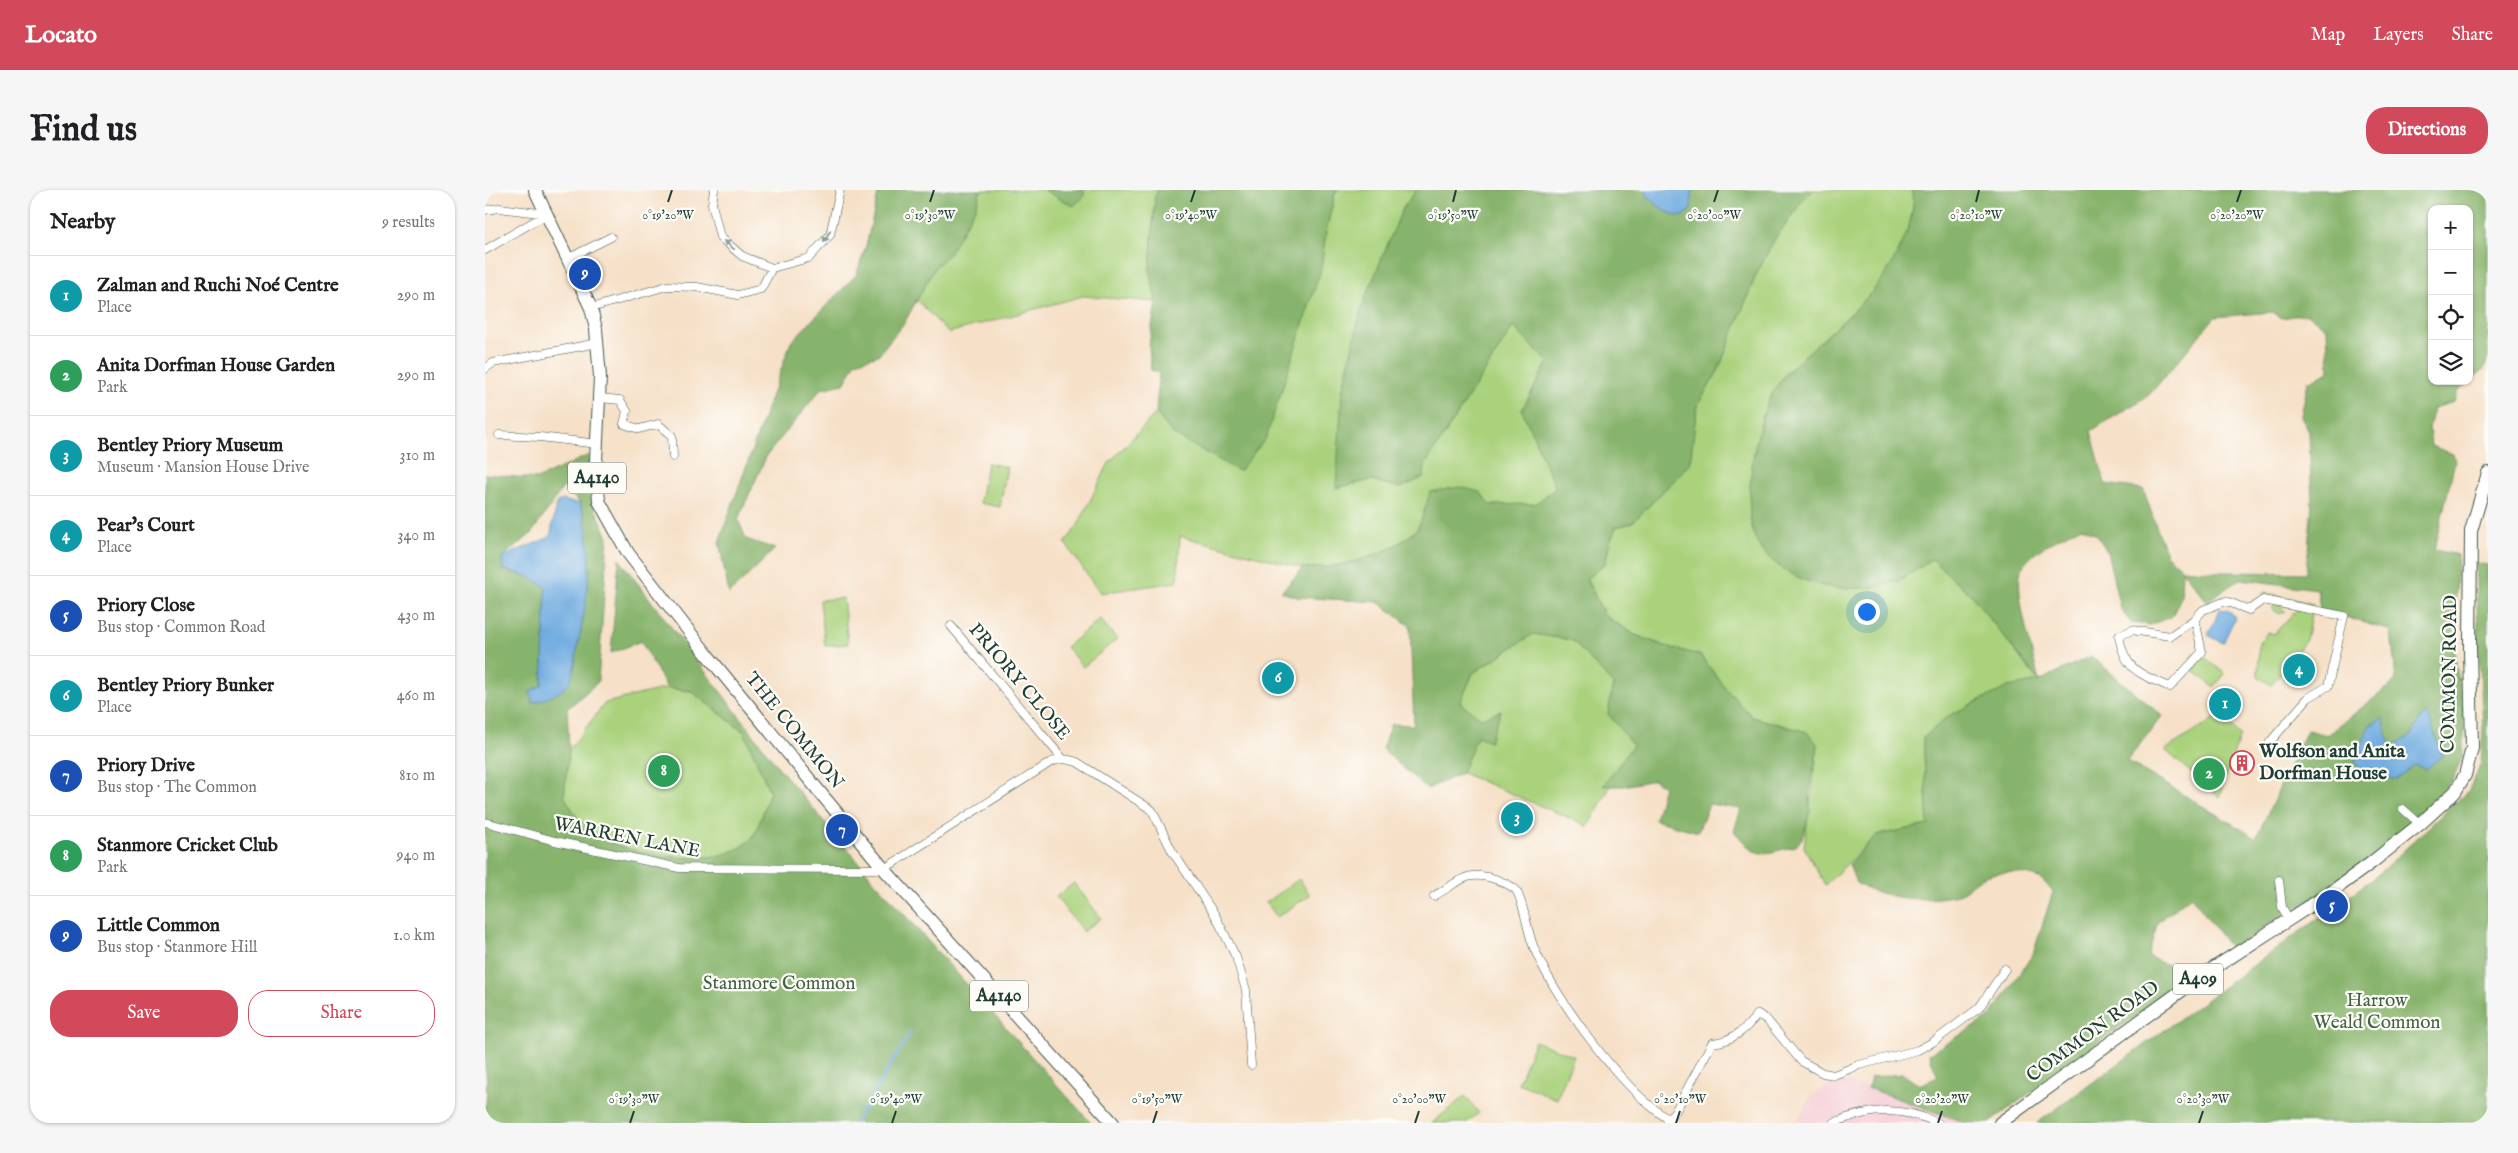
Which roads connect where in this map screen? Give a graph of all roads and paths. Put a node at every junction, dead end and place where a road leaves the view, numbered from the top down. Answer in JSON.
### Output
{"nodes":[{"id":1,"x":535,"y":190,"type":"edge"},
{"id":2,"x":714,"y":190,"type":"edge"},
{"id":3,"x":840,"y":190,"type":"edge"},
{"id":4,"x":485,"y":210,"type":"edge"},
{"id":5,"x":547,"y":214,"type":"junction"},
{"id":6,"x":611,"y":237,"type":"dead end"},
{"id":7,"x":485,"y":250,"type":"edge"},
{"id":8,"x":569,"y":258,"type":"junction"},
{"id":9,"x":772,"y":268,"type":"junction"},
{"id":10,"x":591,"y":308,"type":"junction"},
{"id":11,"x":598,"y":343,"type":"junction"},
{"id":12,"x":485,"y":369,"type":"edge"},
{"id":13,"x":600,"y":398,"type":"junction"},
{"id":14,"x":499,"y":435,"type":"dead end"},
{"id":15,"x":598,"y":444,"type":"junction"},
{"id":16,"x":673,"y":457,"type":"dead end"},
{"id":17,"x":2488,"y":474,"type":"edge"},
{"id":18,"x":2195,"y":619,"type":"junction"},
{"id":19,"x":951,"y":626,"type":"dead end"},
{"id":20,"x":2270,"y":742,"type":"dead end"},
{"id":21,"x":1062,"y":758,"type":"junction"},
{"id":22,"x":2403,"y":809,"type":"dead end"},
{"id":23,"x":485,"y":822,"type":"edge"},
{"id":24,"x":2420,"y":824,"type":"junction"},
{"id":25,"x":885,"y":868,"type":"junction"},
{"id":26,"x":2279,"y":880,"type":"dead end"},
{"id":27,"x":1434,"y":896,"type":"dead end"},
{"id":28,"x":2289,"y":920,"type":"junction"},
{"id":29,"x":2005,"y":969,"type":"dead end"},
{"id":30,"x":1251,"y":1065,"type":"dead end"},
{"id":31,"x":1668,"y":1121,"type":"edge"},
{"id":32,"x":1113,"y":1123,"type":"edge"},
{"id":33,"x":1833,"y":1123,"type":"edge"},
{"id":34,"x":1938,"y":1123,"type":"edge"},
{"id":35,"x":2001,"y":1123,"type":"edge"}],
"edges":[{"from":1,"to":5,"type":"main road","number":"A4140"},
{"from":9,"to":2,"type":"street","one_way":true},
{"from":3,"to":9,"type":"street","one_way":true},
{"from":4,"to":5,"type":"street"},
{"from":5,"to":7,"type":"street"},
{"from":5,"to":8,"type":"main road","number":"A4140"},
{"from":6,"to":8,"type":"street"},
{"from":8,"to":10,"type":"main road","number":"A4140"},
{"from":9,"to":10,"type":"street"},
{"from":10,"to":11,"type":"main road","name":"THE COMMON","number":"A4140"},
{"from":11,"to":12,"type":"street"},
{"from":11,"to":13,"type":"main road","name":"THE COMMON","number":"A4140"},
{"from":13,"to":15,"type":"main road","name":"THE COMMON","number":"A4140"},
{"from":13,"to":16,"type":"street"},
{"from":14,"to":15,"type":"street"},
{"from":15,"to":25,"type":"main road","name":"THE COMMON","number":"A4140"},
{"from":17,"to":24,"type":"main road","name":"COMMON ROAD","number":"A409"},
{"from":18,"to":18,"type":"street"},
{"from":18,"to":20,"type":"street"},
{"from":19,"to":21,"type":"street","name":"PRIORY CLOSE"},
{"from":21,"to":25,"type":"street"},
{"from":21,"to":30,"type":"street"},
{"from":22,"to":24,"type":"street"},
{"from":23,"to":25,"type":"street","name":"WARREN LANE"},
{"from":24,"to":28,"type":"main road","name":"COMMON ROAD","number":"A409"},
{"from":25,"to":32,"type":"main road","name":"THE COMMON","number":"A4140"},
{"from":26,"to":28,"type":"street"},
{"from":27,"to":31,"type":"street"},
{"from":28,"to":35,"type":"main road","name":"COMMON ROAD","number":"A409"},
{"from":29,"to":31,"type":"street"},
{"from":33,"to":34,"type":"street"}]}
